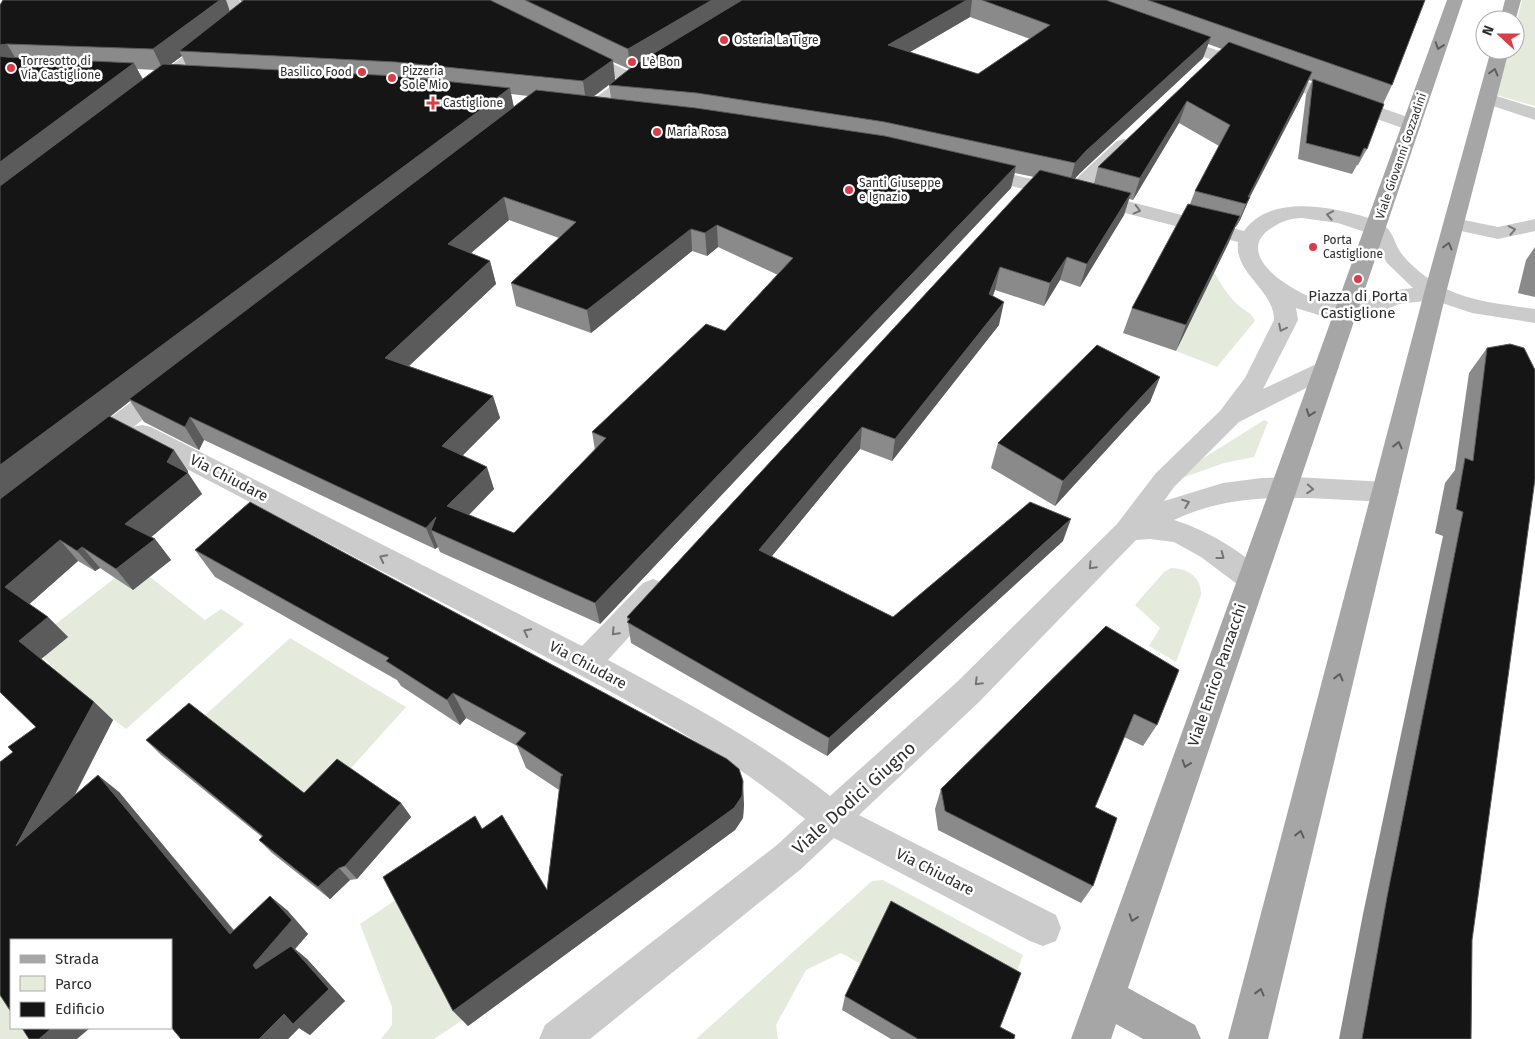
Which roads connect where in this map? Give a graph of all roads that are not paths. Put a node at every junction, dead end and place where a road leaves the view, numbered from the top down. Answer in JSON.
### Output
{"nodes":[{"id":1,"x":231,"y":0,"type":"edge"},
{"id":2,"x":1455,"y":0,"type":"edge"},
{"id":3,"x":1155,"y":33,"type":"edge"},
{"id":4,"x":562,"y":45,"type":"edge"},
{"id":5,"x":1218,"y":56,"type":"junction"},
{"id":6,"x":1497,"y":60,"type":"edge"},
{"id":7,"x":646,"y":69,"type":"edge"},
{"id":8,"x":1204,"y":70,"type":"edge"},
{"id":9,"x":145,"y":76,"type":"edge"},
{"id":10,"x":165,"y":77,"type":"junction"},
{"id":11,"x":195,"y":78,"type":"edge"},
{"id":12,"x":631,"y":78,"type":"junction"},
{"id":13,"x":1487,"y":98,"type":"junction"},
{"id":14,"x":135,"y":102,"type":"edge"},
{"id":15,"x":619,"y":114,"type":"edge"},
{"id":16,"x":1535,"y":114,"type":"edge"},
{"id":17,"x":1412,"y":125,"type":"junction"},
{"id":18,"x":1139,"y":131,"type":"edge"},
{"id":19,"x":961,"y":169,"type":"edge"},
{"id":20,"x":1075,"y":194,"type":"junction"},
{"id":21,"x":1454,"y":224,"type":"junction"},
{"id":22,"x":1535,"y":226,"type":"edge"},
{"id":23,"x":1376,"y":228,"type":"junction"},
{"id":24,"x":1248,"y":238,"type":"junction"},
{"id":25,"x":1270,"y":284,"type":"junction"},
{"id":26,"x":1436,"y":293,"type":"junction"},
{"id":27,"x":1347,"y":312,"type":"junction"},
{"id":28,"x":1535,"y":316,"type":"edge"},
{"id":29,"x":1327,"y":367,"type":"junction"},
{"id":30,"x":184,"y":375,"type":"edge"},
{"id":31,"x":1229,"y":416,"type":"junction"},
{"id":32,"x":120,"y":423,"type":"junction"},
{"id":33,"x":75,"y":458,"type":"edge"},
{"id":34,"x":1283,"y":487,"type":"junction"},
{"id":35,"x":1386,"y":492,"type":"junction"},
{"id":36,"x":1127,"y":532,"type":"junction"},
{"id":37,"x":668,"y":575,"type":"edge"},
{"id":38,"x":1250,"y":579,"type":"junction"},
{"id":39,"x":586,"y":663,"type":"junction"},
{"id":40,"x":832,"y":818,"type":"junction"},
{"id":41,"x":1043,"y":928,"type":"dead end"},
{"id":42,"x":1106,"y":996,"type":"junction"},
{"id":43,"x":559,"y":1039,"type":"edge"},
{"id":44,"x":1091,"y":1039,"type":"edge"},
{"id":45,"x":1181,"y":1039,"type":"edge"},
{"id":46,"x":1248,"y":1039,"type":"edge"}],
"edges":[{"from":1,"to":10,"type":"street"},
{"from":2,"to":17,"type":"main road","name":"Viale Giovanni Gozzadini","one_way":true},
{"from":3,"to":5,"type":"street"},
{"from":4,"to":12,"type":"street"},
{"from":5,"to":8,"type":"street"},
{"from":5,"to":17,"type":"street"},
{"from":13,"to":6,"type":"main road","one_way":true},
{"from":7,"to":12,"type":"street"},
{"from":9,"to":10,"type":"street"},
{"from":10,"to":11,"type":"street"},
{"from":10,"to":14,"type":"street"},
{"from":12,"to":15,"type":"street"},
{"from":13,"to":16,"type":"street"},
{"from":13,"to":21,"type":"main road"},
{"from":17,"to":23,"type":"main road","name":"Viale Giovanni Gozzadini"},
{"from":18,"to":20,"type":"street"},
{"from":19,"to":20,"type":"street"},
{"from":20,"to":24,"type":"street","one_way":true},
{"from":21,"to":22,"type":"street","one_way":true},
{"from":26,"to":21,"type":"main road","one_way":true},
{"from":23,"to":24,"type":"street","one_way":true},
{"from":23,"to":26,"type":"street"},
{"from":23,"to":27,"type":"main road","name":"Viale Giovanni Gozzadini"},
{"from":24,"to":25,"type":"street"},
{"from":25,"to":27,"type":"street"},
{"from":25,"to":31,"type":"street","name":"Viale Dodici Giugno","one_way":true},
{"from":26,"to":27,"type":"street"},
{"from":26,"to":28,"type":"street"},
{"from":35,"to":26,"type":"main road","one_way":true},
{"from":27,"to":29,"type":"main road","name":"Viale Enrico Panzacchi"},
{"from":29,"to":31,"type":"street","name":"Viale Dodici Giugno"},
{"from":29,"to":34,"type":"main road","name":"Viale Enrico Panzacchi","one_way":true},
{"from":30,"to":32,"type":"street"},
{"from":31,"to":36,"type":"street","name":"Viale Dodici Giugno"},
{"from":32,"to":33,"type":"street"},
{"from":39,"to":32,"type":"street","name":"Via Chiudare","one_way":true},
{"from":34,"to":35,"type":"street","name":"Viale Dodici Giugno","one_way":true},
{"from":36,"to":34,"type":"street","name":"Viale Dodici Giugno","one_way":true},
{"from":34,"to":38,"type":"main road","name":"Viale Enrico Panzacchi"},
{"from":46,"to":35,"type":"main road","one_way":true},
{"from":36,"to":38,"type":"street","one_way":true},
{"from":36,"to":40,"type":"street","name":"Viale Dodici Giugno","one_way":true},
{"from":37,"to":39,"type":"street","one_way":true},
{"from":38,"to":42,"type":"main road","name":"Viale Enrico Panzacchi","one_way":true},
{"from":39,"to":40,"type":"street","name":"Via Chiudare"},
{"from":40,"to":41,"type":"street","name":"Via Chiudare"},
{"from":40,"to":43,"type":"street","name":"Viale Dodici Giugno"},
{"from":42,"to":44,"type":"main road","name":"Viale Enrico Panzacchi"},
{"from":42,"to":45,"type":"main road"}]}
